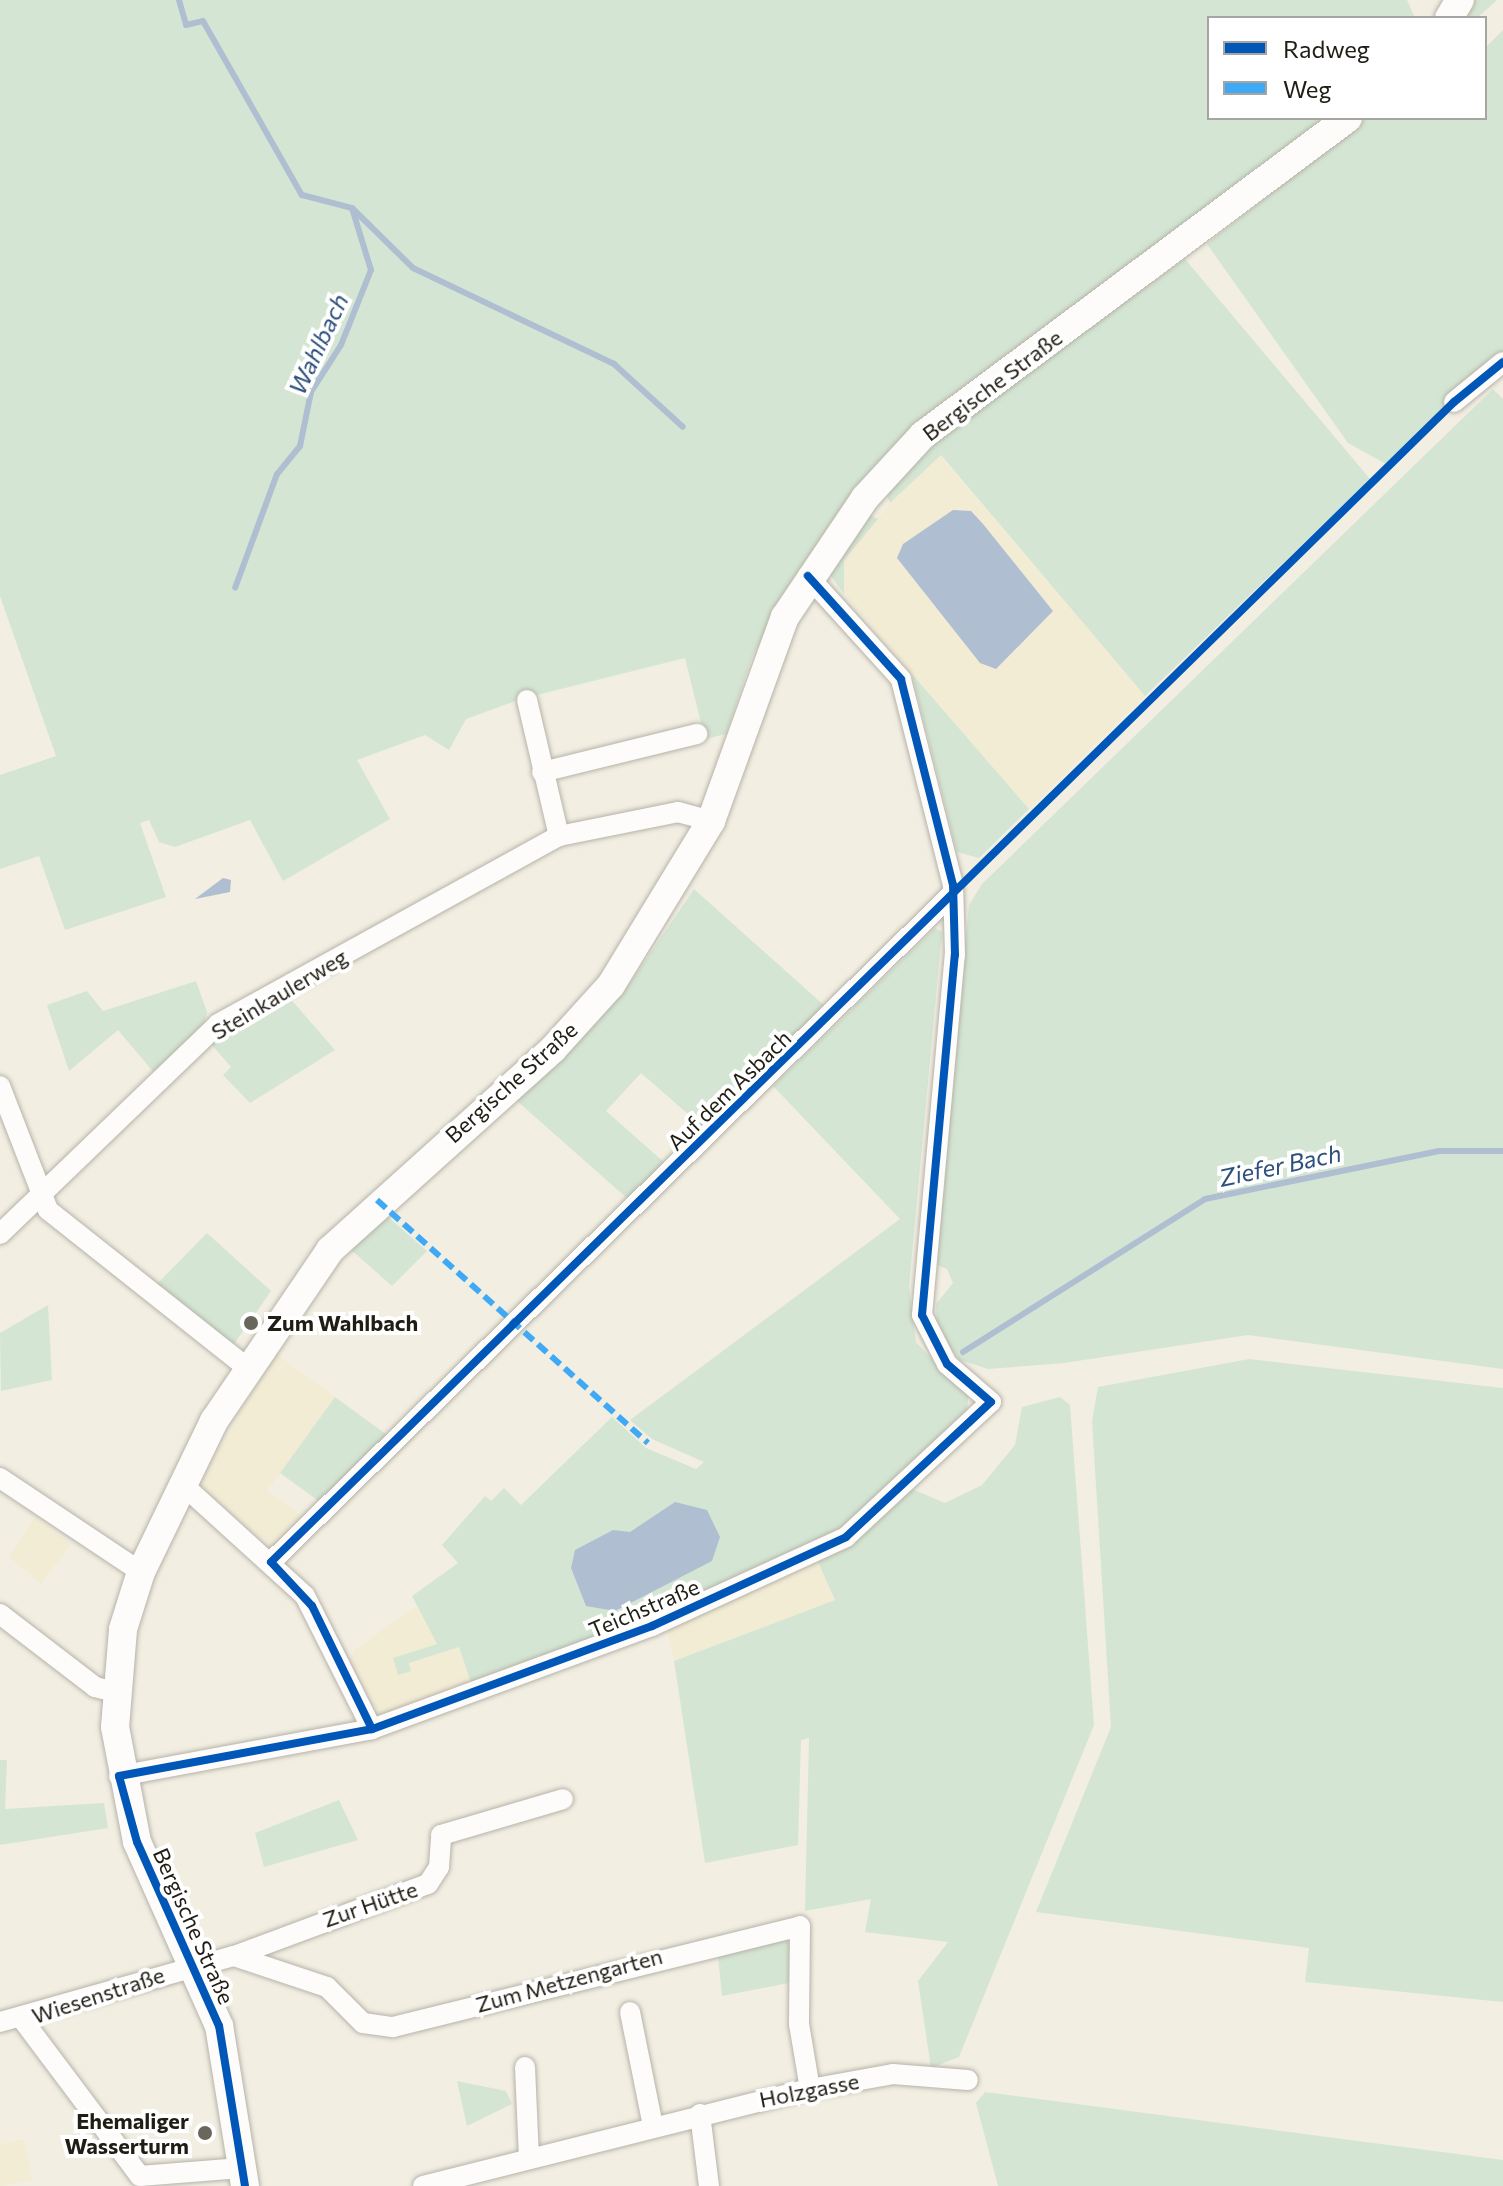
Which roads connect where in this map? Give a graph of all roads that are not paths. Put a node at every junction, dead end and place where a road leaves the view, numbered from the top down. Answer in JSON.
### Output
{"nodes":[{"id":1,"x":1345,"y":120,"type":"edge"},
{"id":2,"x":1503,"y":362,"type":"edge"},
{"id":3,"x":1454,"y":402,"type":"dead end"},
{"id":4,"x":808,"y":576,"type":"junction"},
{"id":5,"x":527,"y":700,"type":"dead end"},
{"id":6,"x":697,"y":734,"type":"dead end"},
{"id":7,"x":542,"y":772,"type":"junction"},
{"id":8,"x":711,"y":821,"type":"junction"},
{"id":9,"x":559,"y":836,"type":"junction"},
{"id":10,"x":952,"y":894,"type":"junction"},
{"id":11,"x":0,"y":1086,"type":"edge"},
{"id":12,"x":38,"y":1197,"type":"junction"},
{"id":13,"x":0,"y":1234,"type":"edge"},
{"id":14,"x":245,"y":1366,"type":"junction"},
{"id":15,"x":0,"y":1478,"type":"edge"},
{"id":16,"x":182,"y":1484,"type":"junction"},
{"id":17,"x":271,"y":1562,"type":"junction"},
{"id":18,"x":141,"y":1572,"type":"junction"},
{"id":19,"x":0,"y":1614,"type":"edge"},
{"id":20,"x":115,"y":1692,"type":"junction"},
{"id":21,"x":372,"y":1729,"type":"junction"},
{"id":22,"x":119,"y":1776,"type":"junction"},
{"id":23,"x":563,"y":1799,"type":"dead end"},
{"id":24,"x":234,"y":1956,"type":"junction"},
{"id":25,"x":196,"y":1965,"type":"junction"},
{"id":26,"x":630,"y":2012,"type":"dead end"},
{"id":27,"x":22,"y":2019,"type":"junction"},
{"id":28,"x":0,"y":2022,"type":"edge"},
{"id":29,"x":525,"y":2067,"type":"dead end"},
{"id":30,"x":968,"y":2080,"type":"dead end"},
{"id":31,"x":810,"y":2089,"type":"junction"},
{"id":32,"x":700,"y":2114,"type":"junction"},
{"id":33,"x":653,"y":2126,"type":"junction"},
{"id":34,"x":529,"y":2157,"type":"junction"},
{"id":35,"x":140,"y":2176,"type":"junction"},
{"id":36,"x":243,"y":2177,"type":"edge"},
{"id":37,"x":121,"y":2186,"type":"edge"},
{"id":38,"x":423,"y":2186,"type":"edge"},
{"id":39,"x":709,"y":2186,"type":"edge"}],
"edges":[{"from":1,"to":4,"type":"main road","name":"Bergische Straße"},
{"from":2,"to":3,"type":"street"},
{"from":4,"to":8,"type":"main road","name":"Bergische Straße"},
{"from":4,"to":10,"type":"street"},
{"from":5,"to":7,"type":"street"},
{"from":6,"to":7,"type":"street"},
{"from":7,"to":9,"type":"street"},
{"from":8,"to":9,"type":"street","name":"Steinkaulerweg"},
{"from":8,"to":14,"type":"main road","name":"Bergische Straße"},
{"from":9,"to":12,"type":"street","name":"Steinkaulerweg"},
{"from":10,"to":17,"type":"street","name":"Auf dem Asbach"},
{"from":10,"to":21,"type":"street","name":"Teichstraße"},
{"from":11,"to":12,"type":"street"},
{"from":12,"to":13,"type":"street","name":"Steinkaulerweg"},
{"from":12,"to":14,"type":"street"},
{"from":14,"to":16,"type":"main road","name":"Bergische Straße"},
{"from":15,"to":18,"type":"street"},
{"from":16,"to":17,"type":"street"},
{"from":16,"to":18,"type":"main road","name":"Bergische Straße"},
{"from":17,"to":21,"type":"street"},
{"from":18,"to":20,"type":"main road","name":"Bergische Straße"},
{"from":19,"to":20,"type":"street"},
{"from":20,"to":22,"type":"main road","name":"Bergische Straße"},
{"from":21,"to":22,"type":"street","name":"Teichstraße"},
{"from":22,"to":25,"type":"main road","name":"Bergische Straße"},
{"from":23,"to":24,"type":"street","name":"Zur Hütte"},
{"from":24,"to":25,"type":"street"},
{"from":24,"to":31,"type":"street","name":"Zum Metzengarten"},
{"from":25,"to":27,"type":"street","name":"Wiesenstraße"},
{"from":25,"to":36,"type":"main road","name":"Bergische Straße"},
{"from":26,"to":33,"type":"street"},
{"from":27,"to":28,"type":"street","name":"Wiesenstraße"},
{"from":27,"to":35,"type":"street"},
{"from":29,"to":34,"type":"street"},
{"from":30,"to":31,"type":"street","name":"Holzgasse"},
{"from":31,"to":32,"type":"street","name":"Holzgasse"},
{"from":32,"to":33,"type":"street","name":"Holzgasse"},
{"from":32,"to":39,"type":"street"},
{"from":33,"to":34,"type":"street","name":"Holzgasse"},
{"from":34,"to":38,"type":"street","name":"Holzgasse"},
{"from":35,"to":36,"type":"street"},
{"from":35,"to":37,"type":"street"}]}
